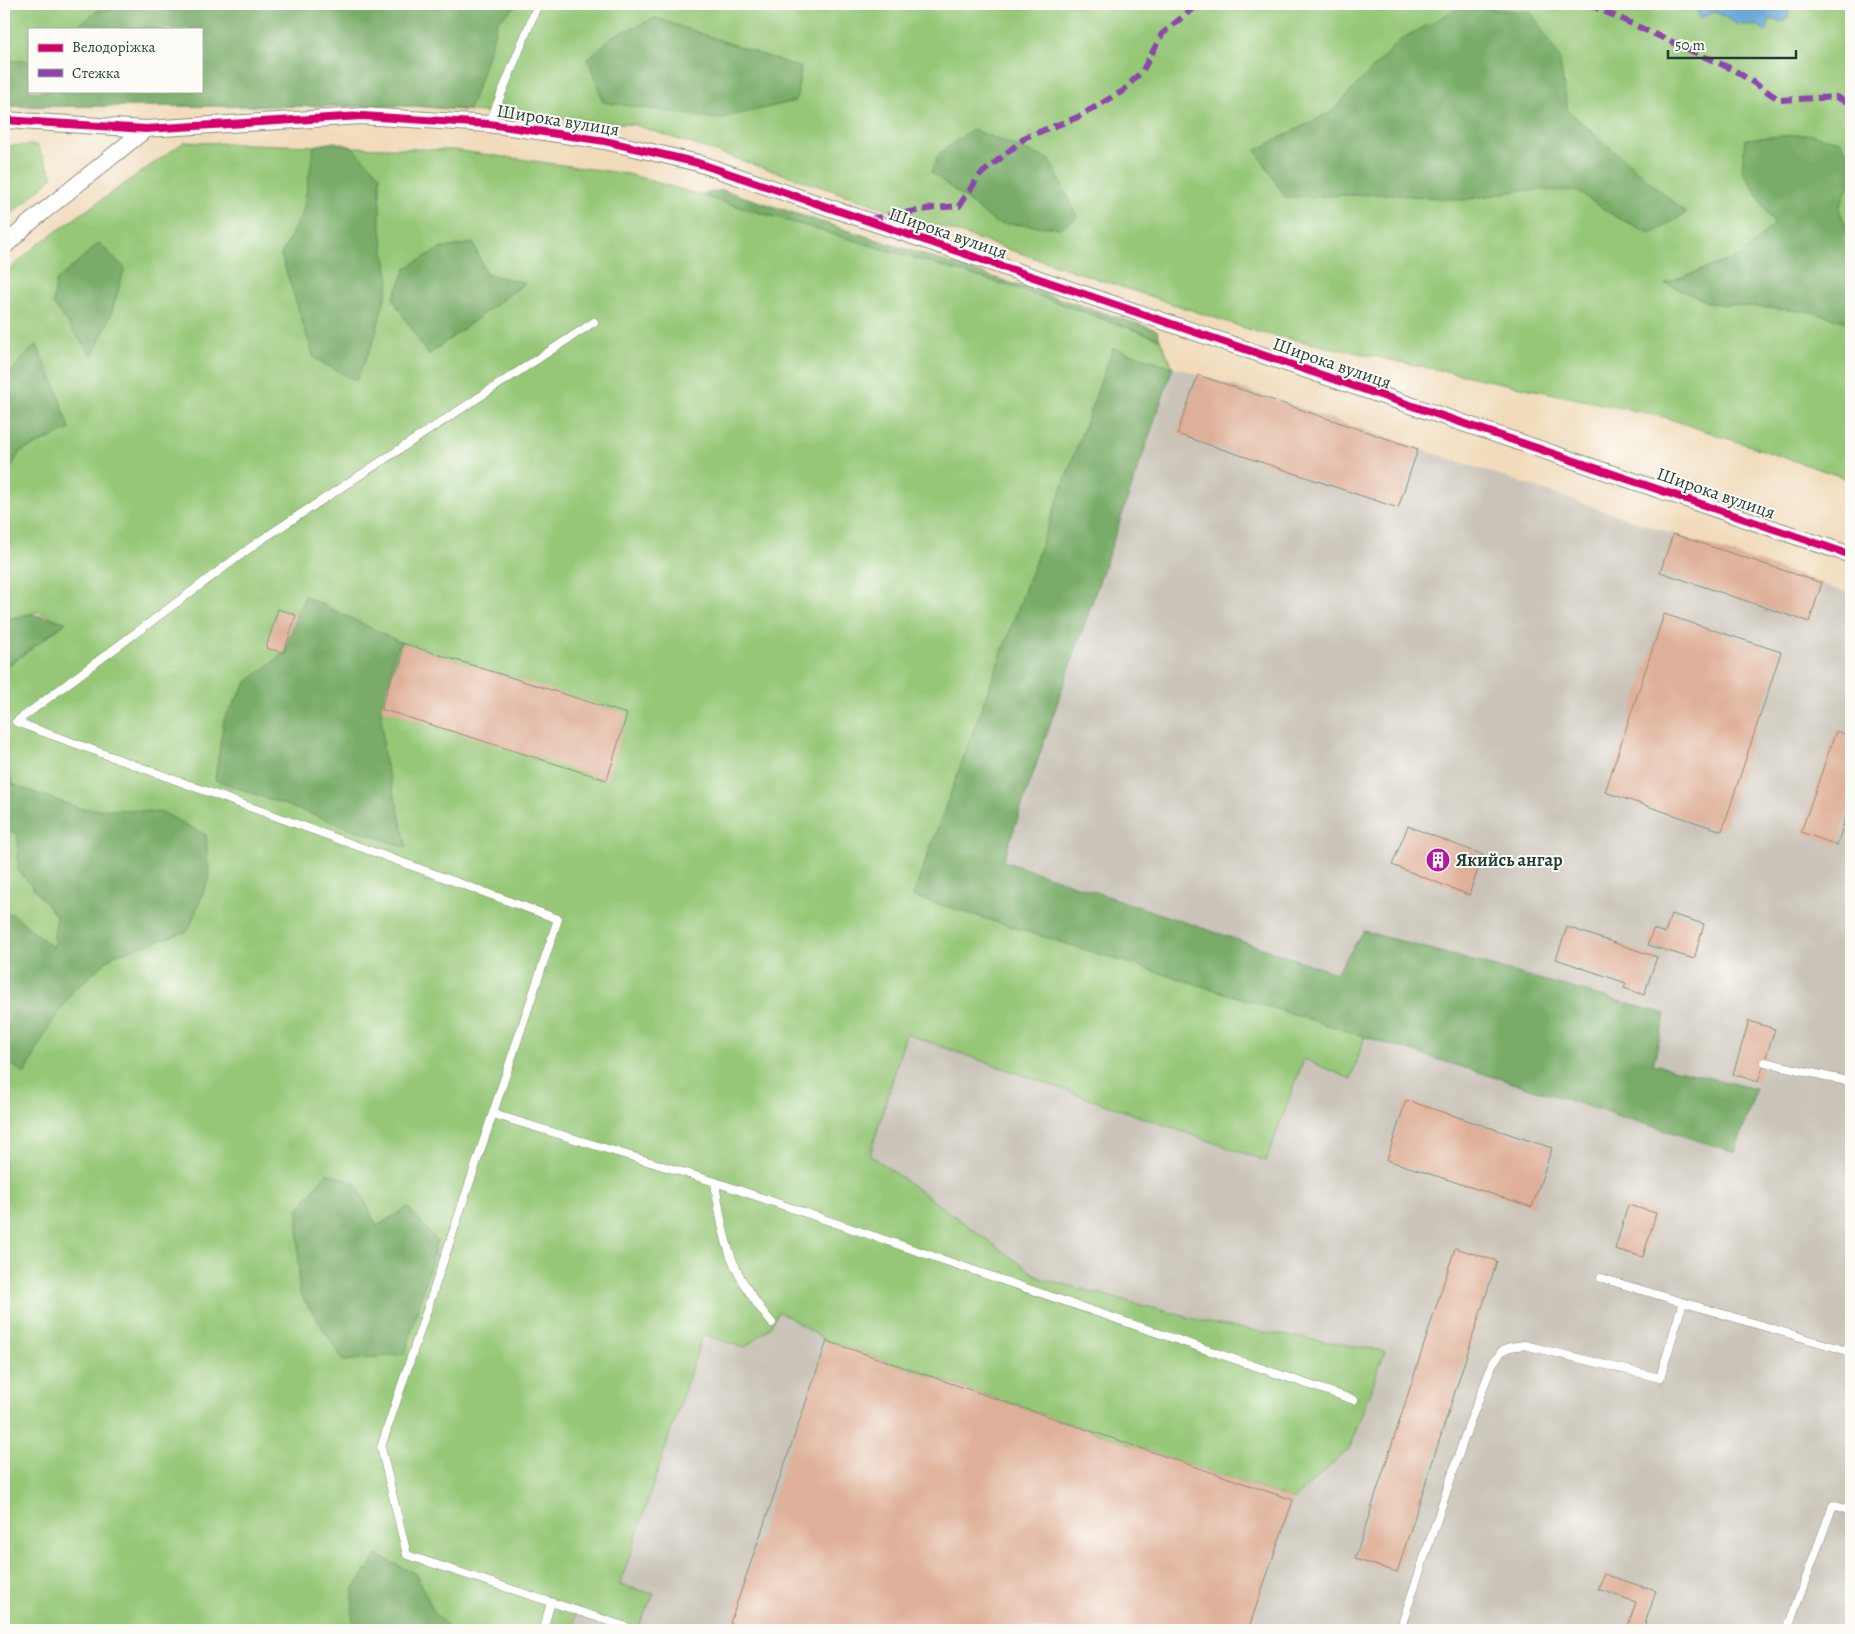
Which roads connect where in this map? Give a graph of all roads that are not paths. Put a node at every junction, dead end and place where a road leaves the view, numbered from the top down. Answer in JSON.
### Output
{"nodes":[{"id":1,"x":538,"y":4,"type":"edge"},
{"id":2,"x":4,"y":120,"type":"edge"},
{"id":3,"x":489,"y":124,"type":"junction"},
{"id":4,"x":146,"y":129,"type":"junction"},
{"id":5,"x":4,"y":247,"type":"edge"},
{"id":6,"x":594,"y":322,"type":"dead end"},
{"id":7,"x":1851,"y":554,"type":"edge"},
{"id":8,"x":1765,"y":1062,"type":"dead end"},
{"id":9,"x":1851,"y":1082,"type":"edge"},
{"id":10,"x":493,"y":1114,"type":"junction"},
{"id":11,"x":715,"y":1182,"type":"junction"},
{"id":12,"x":1602,"y":1278,"type":"dead end"},
{"id":13,"x":1683,"y":1302,"type":"junction"},
{"id":14,"x":772,"y":1323,"type":"dead end"},
{"id":15,"x":1851,"y":1352,"type":"edge"},
{"id":16,"x":1354,"y":1400,"type":"dead end"},
{"id":17,"x":1851,"y":1511,"type":"edge"},
{"id":18,"x":551,"y":1602,"type":"junction"},
{"id":19,"x":543,"y":1630,"type":"edge"},
{"id":20,"x":636,"y":1630,"type":"edge"},
{"id":21,"x":1400,"y":1630,"type":"edge"},
{"id":22,"x":1787,"y":1630,"type":"edge"}],
"edges":[{"from":1,"to":3,"type":"lane"},
{"from":2,"to":4,"type":"street","name":"Широка вулиця"},
{"from":3,"to":4,"type":"street","name":"Широка вулиця"},
{"from":3,"to":7,"type":"street","name":"Широка вулиця"},
{"from":4,"to":5,"type":"street"},
{"from":6,"to":10,"type":"lane"},
{"from":8,"to":9,"type":"lane"},
{"from":10,"to":11,"type":"lane"},
{"from":10,"to":18,"type":"lane"},
{"from":11,"to":14,"type":"lane"},
{"from":11,"to":16,"type":"lane"},
{"from":12,"to":13,"type":"lane"},
{"from":13,"to":15,"type":"lane"},
{"from":13,"to":21,"type":"lane"},
{"from":17,"to":22,"type":"lane"},
{"from":18,"to":19,"type":"lane"},
{"from":18,"to":20,"type":"lane"}]}
